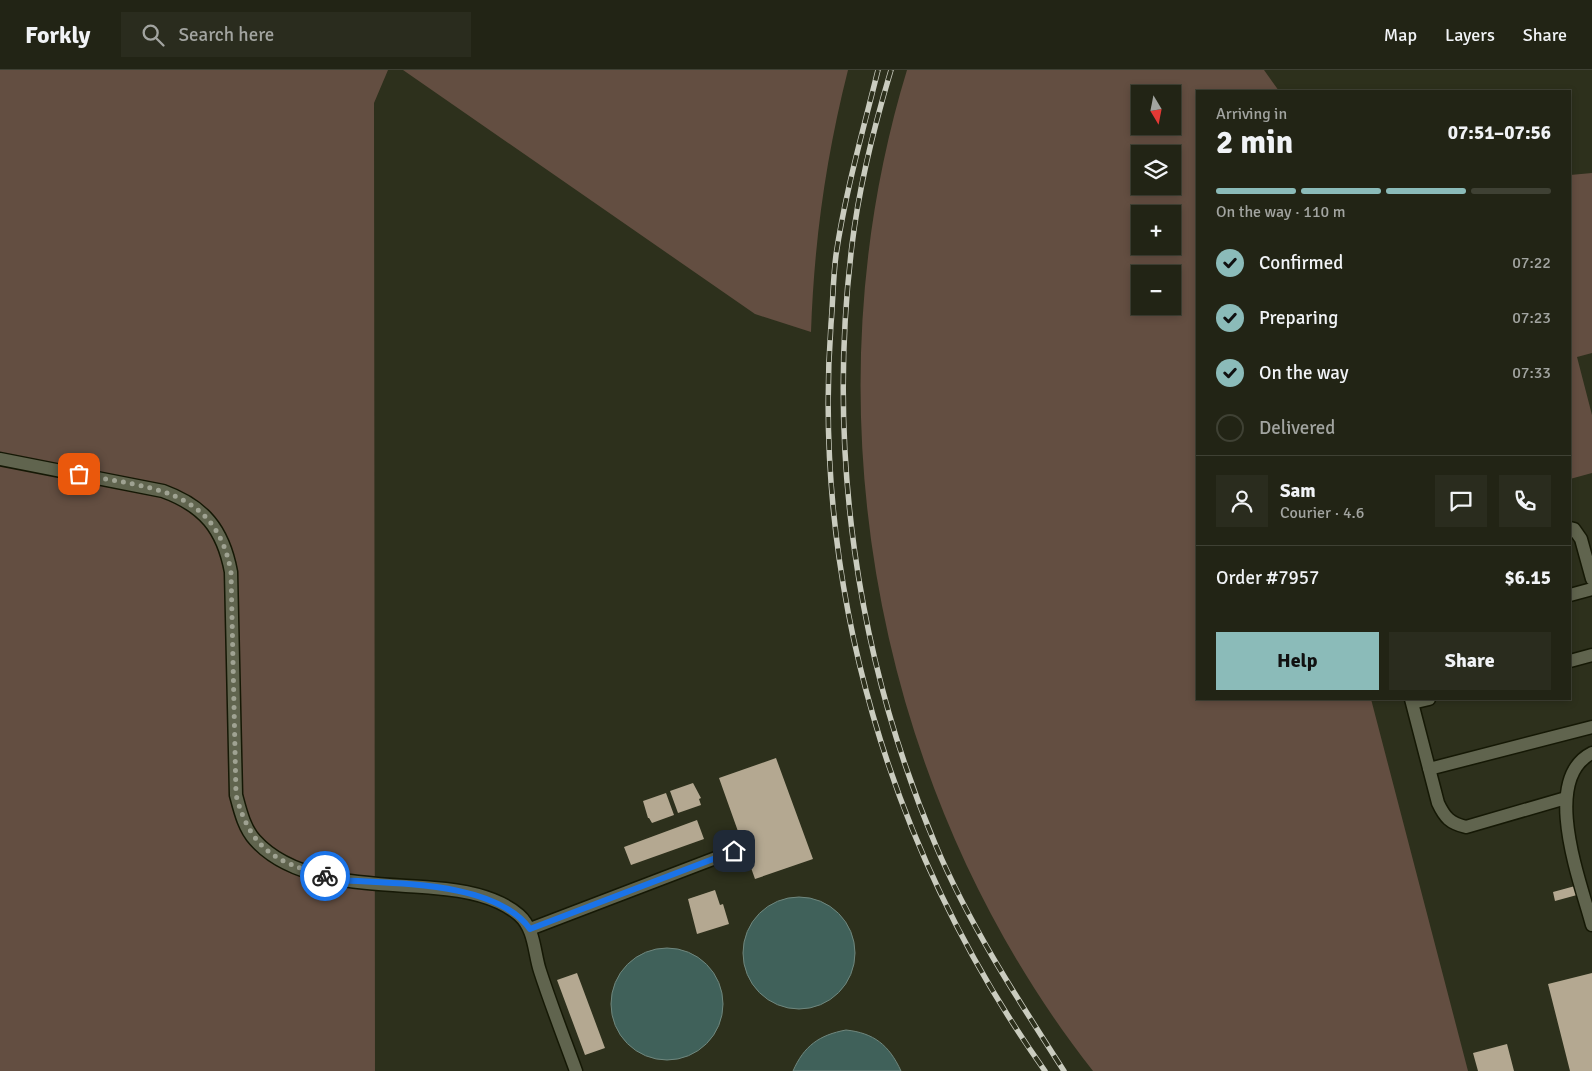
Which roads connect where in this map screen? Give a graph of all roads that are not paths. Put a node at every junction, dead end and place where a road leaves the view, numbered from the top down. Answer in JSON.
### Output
{"nodes":[{"id":1,"x":0,"y":459,"type":"edge"},
{"id":2,"x":1571,"y":528,"type":"edge"},
{"id":3,"x":1592,"y":579,"type":"edge"},
{"id":4,"x":1592,"y":589,"type":"edge"},
{"id":5,"x":1571,"y":595,"type":"edge"},
{"id":6,"x":1592,"y":655,"type":"edge"},
{"id":7,"x":1571,"y":661,"type":"edge"},
{"id":8,"x":1412,"y":701,"type":"edge"},
{"id":9,"x":1592,"y":727,"type":"edge"},
{"id":10,"x":1592,"y":753,"type":"edge"},
{"id":11,"x":1429,"y":768,"type":"junction"},
{"id":12,"x":1566,"y":798,"type":"junction"},
{"id":13,"x":734,"y":851,"type":"dead end"},
{"id":14,"x":1592,"y":925,"type":"edge"},
{"id":15,"x":530,"y":929,"type":"junction"},
{"id":16,"x":576,"y":1071,"type":"edge"}],
"edges":[{"from":1,"to":15,"type":"lane"},
{"from":2,"to":3,"type":"lane"},
{"from":4,"to":5,"type":"lane"},
{"from":6,"to":7,"type":"lane"},
{"from":8,"to":11,"type":"lane"},
{"from":9,"to":11,"type":"lane"},
{"from":10,"to":12,"type":"lane"},
{"from":11,"to":12,"type":"lane"},
{"from":12,"to":14,"type":"lane"},
{"from":13,"to":15,"type":"lane"},
{"from":15,"to":16,"type":"lane"}]}
